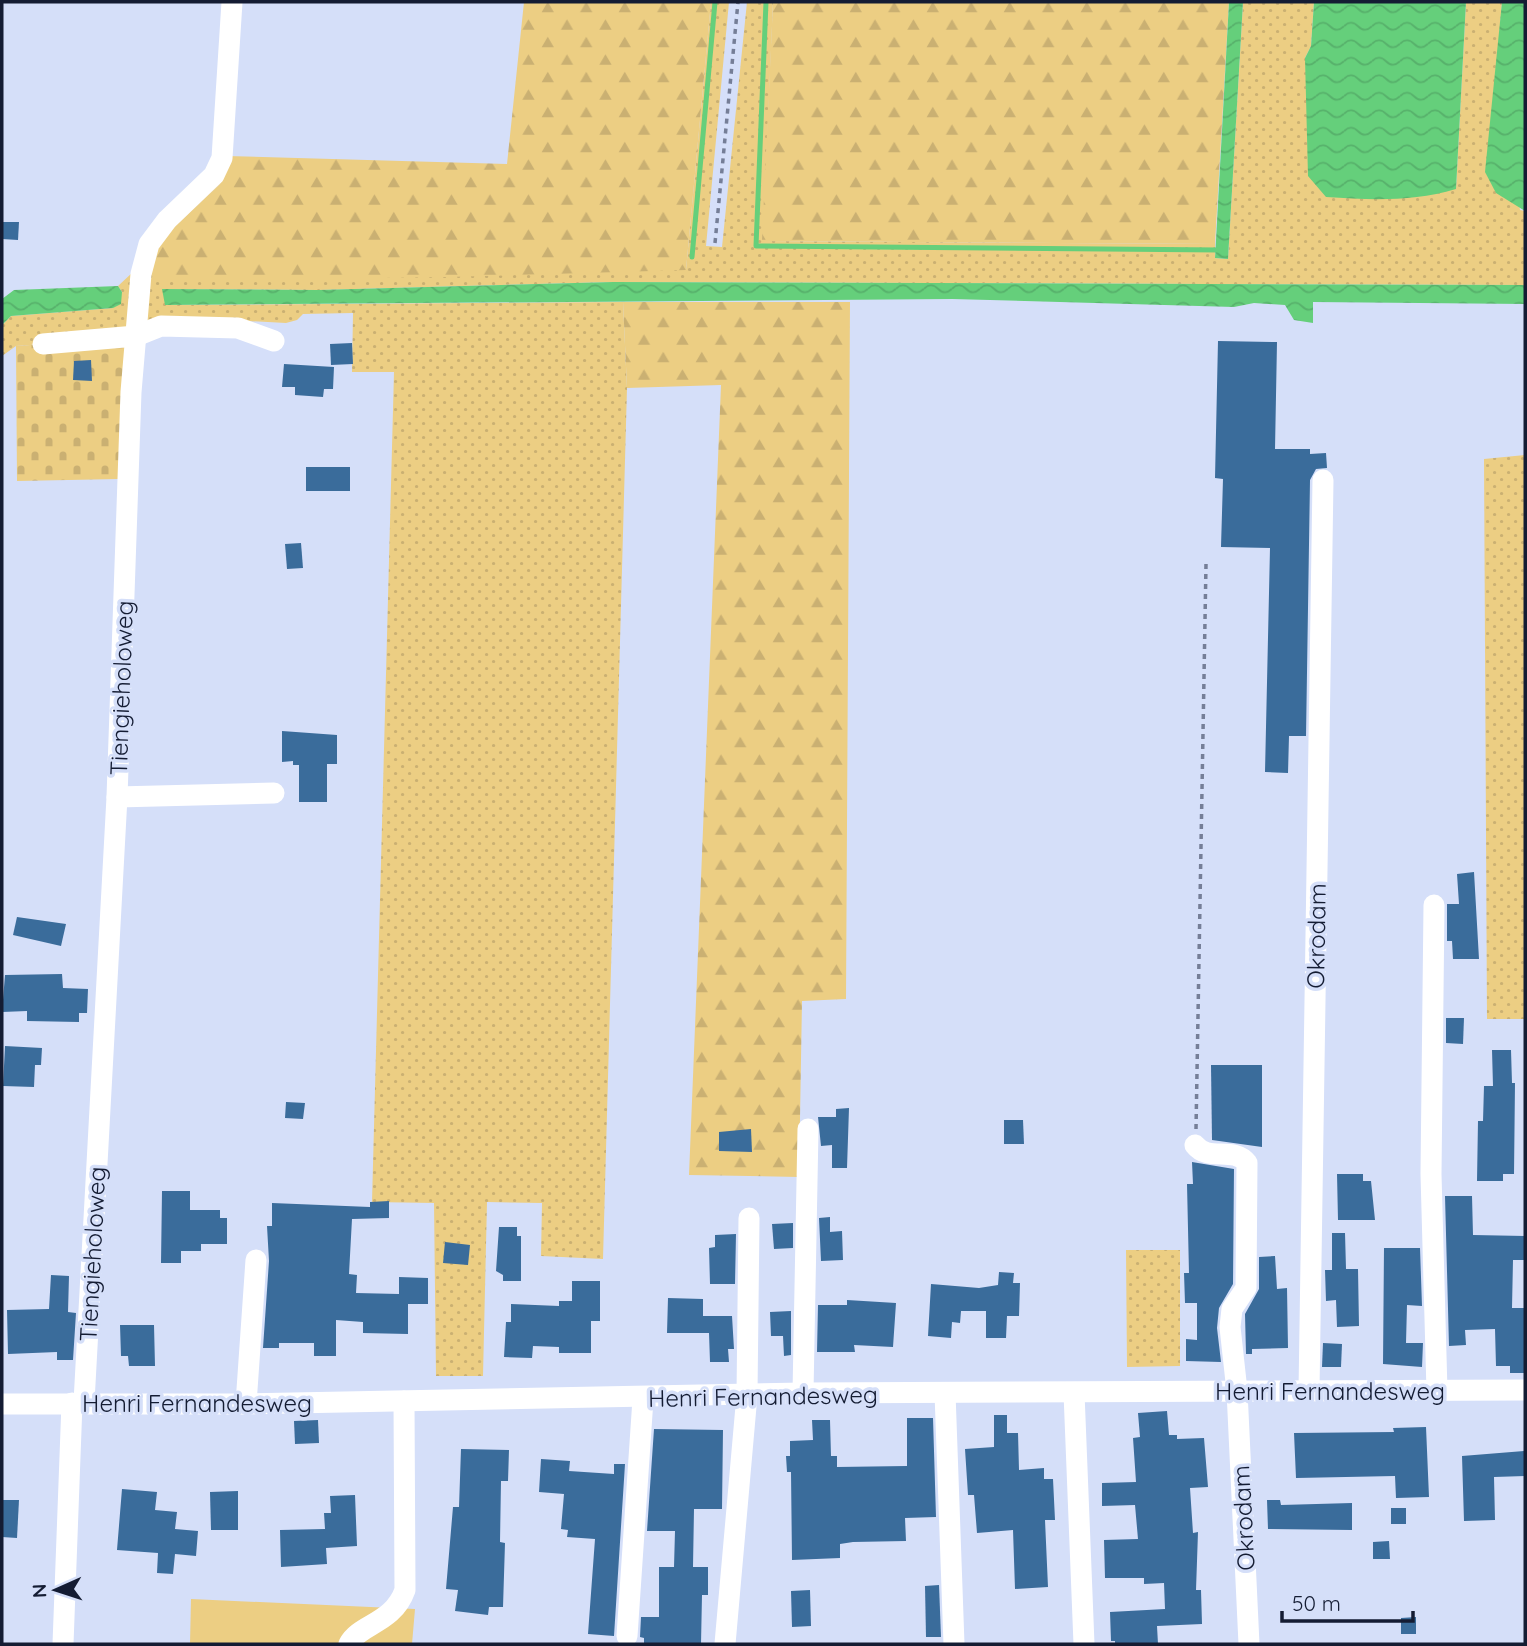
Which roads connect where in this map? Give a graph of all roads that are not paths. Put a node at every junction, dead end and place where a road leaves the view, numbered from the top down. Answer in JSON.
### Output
{"nodes":[{"id":1,"x":232,"y":2,"type":"edge"},
{"id":2,"x":136,"y":336,"type":"junction"},
{"id":3,"x":274,"y":341,"type":"dead end"},
{"id":4,"x":43,"y":344,"type":"dead end"},
{"id":5,"x":1323,"y":480,"type":"dead end"},
{"id":6,"x":274,"y":793,"type":"dead end"},
{"id":7,"x":117,"y":797,"type":"junction"},
{"id":8,"x":1434,"y":905,"type":"dead end"},
{"id":9,"x":808,"y":1129,"type":"dead end"},
{"id":10,"x":1195,"y":1145,"type":"road end"},
{"id":11,"x":749,"y":1218,"type":"dead end"},
{"id":12,"x":256,"y":1259,"type":"dead end"},
{"id":13,"x":1525,"y":1390,"type":"edge"},
{"id":14,"x":1237,"y":1391,"type":"junction"},
{"id":15,"x":1309,"y":1391,"type":"junction"},
{"id":16,"x":1437,"y":1391,"type":"junction"},
{"id":17,"x":1074,"y":1392,"type":"junction"},
{"id":18,"x":803,"y":1393,"type":"junction"},
{"id":19,"x":945,"y":1393,"type":"junction"},
{"id":20,"x":747,"y":1395,"type":"junction"},
{"id":21,"x":643,"y":1399,"type":"junction"},
{"id":22,"x":404,"y":1401,"type":"junction"},
{"id":23,"x":78,"y":1403,"type":"junction"},
{"id":24,"x":2,"y":1404,"type":"edge"},
{"id":25,"x":246,"y":1404,"type":"junction"},
{"id":26,"x":627,"y":1636,"type":"dead end"},
{"id":27,"x":63,"y":1644,"type":"edge"},
{"id":28,"x":349,"y":1644,"type":"edge"},
{"id":29,"x":725,"y":1644,"type":"edge"},
{"id":30,"x":954,"y":1644,"type":"edge"},
{"id":31,"x":1084,"y":1644,"type":"edge"},
{"id":32,"x":1249,"y":1644,"type":"edge"}],
"edges":[{"from":1,"to":2,"type":"street","name":"Tiengieholoweg"},
{"from":2,"to":3,"type":"street"},
{"from":2,"to":4,"type":"street"},
{"from":2,"to":7,"type":"street","name":"Tiengieholoweg"},
{"from":5,"to":15,"type":"street","name":"Okrodam"},
{"from":6,"to":7,"type":"street"},
{"from":7,"to":23,"type":"street","name":"Tiengieholoweg"},
{"from":8,"to":16,"type":"street"},
{"from":9,"to":18,"type":"street"},
{"from":10,"to":14,"type":"street","name":"Okrodam"},
{"from":11,"to":20,"type":"street"},
{"from":12,"to":25,"type":"street"},
{"from":13,"to":16,"type":"street","name":"Henri Fernandesweg"},
{"from":14,"to":15,"type":"street","name":"Henri Fernandesweg"},
{"from":14,"to":17,"type":"street","name":"Henri Fernandesweg"},
{"from":14,"to":32,"type":"street","name":"Okrodam"},
{"from":15,"to":16,"type":"street","name":"Henri Fernandesweg"},
{"from":17,"to":19,"type":"street","name":"Henri Fernandesweg"},
{"from":17,"to":31,"type":"street"},
{"from":18,"to":19,"type":"street","name":"Henri Fernandesweg"},
{"from":18,"to":20,"type":"street","name":"Henri Fernandesweg"},
{"from":19,"to":30,"type":"street"},
{"from":20,"to":21,"type":"street","name":"Henri Fernandesweg"},
{"from":20,"to":29,"type":"street"},
{"from":21,"to":22,"type":"street","name":"Henri Fernandesweg"},
{"from":21,"to":26,"type":"street"},
{"from":22,"to":25,"type":"street","name":"Henri Fernandesweg"},
{"from":22,"to":28,"type":"street"},
{"from":23,"to":24,"type":"street","name":"Henri Fernandesweg"},
{"from":23,"to":25,"type":"street","name":"Henri Fernandesweg"},
{"from":23,"to":27,"type":"street","name":"Tiengieholoweg"}]}
